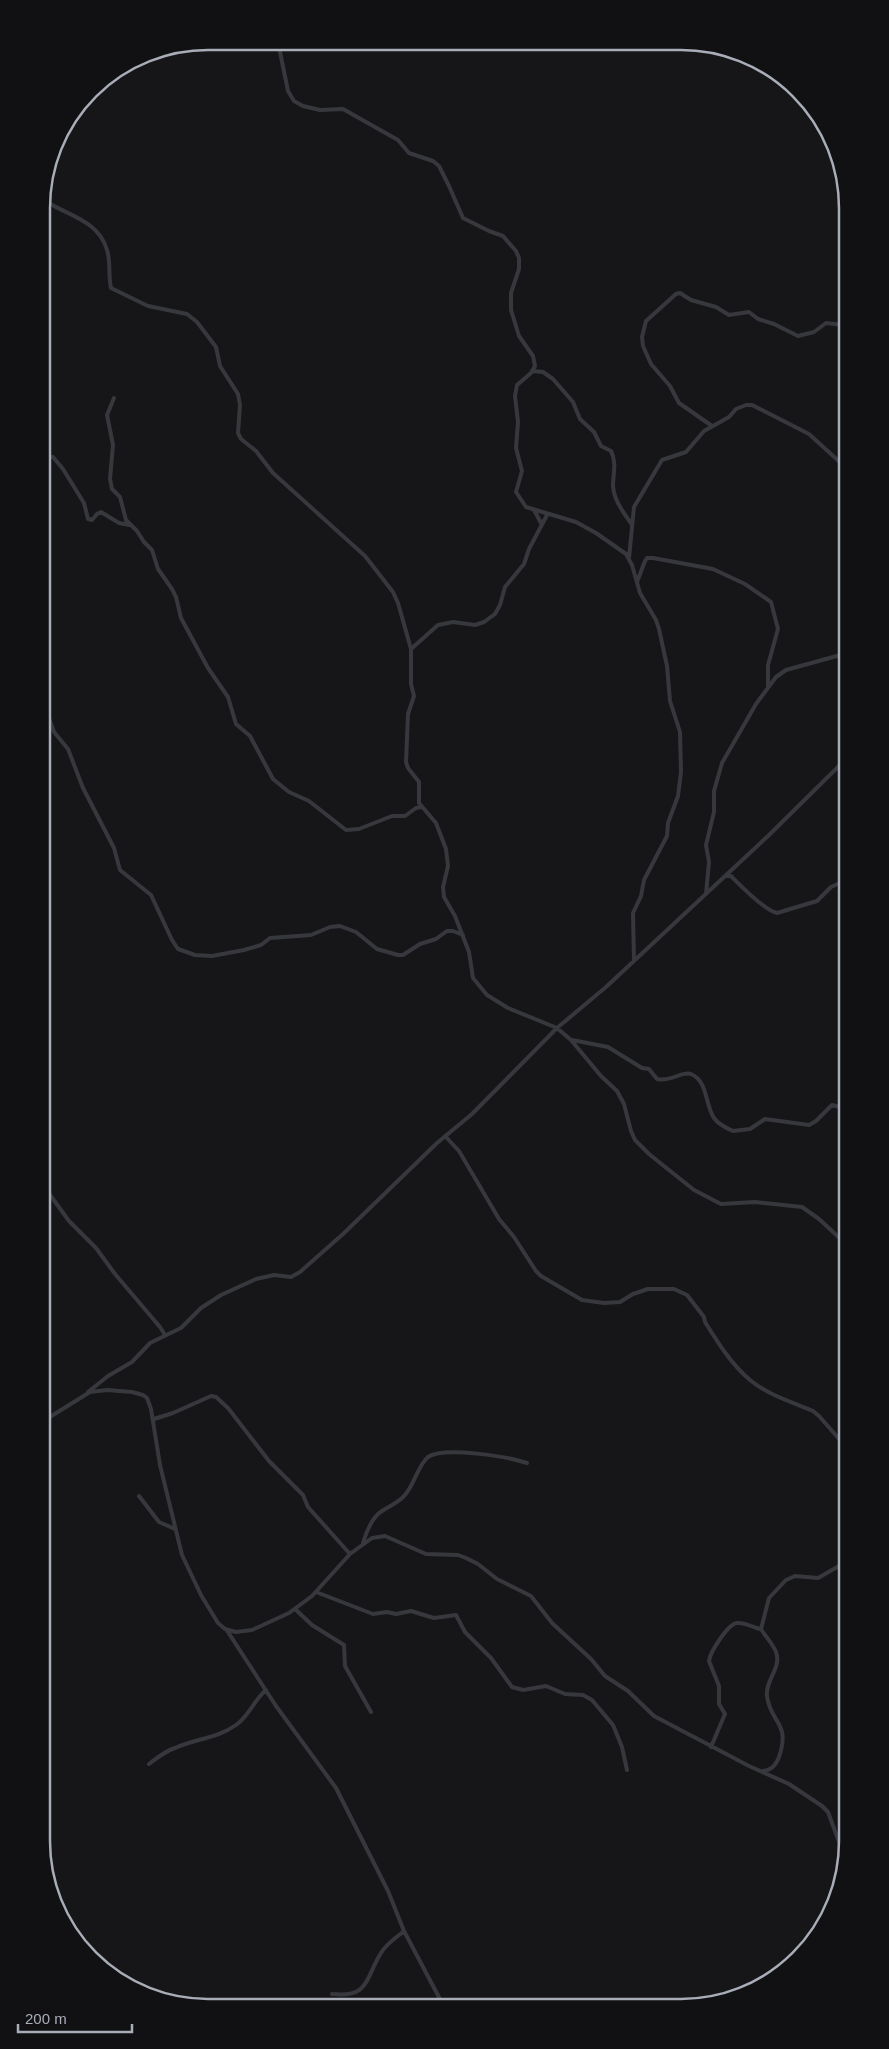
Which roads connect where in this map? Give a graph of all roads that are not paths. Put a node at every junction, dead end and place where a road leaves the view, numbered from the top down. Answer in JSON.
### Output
{"nodes":[{"id":1,"x":280,"y":50,"type":"edge"},
{"id":2,"x":50,"y":204,"type":"edge"},
{"id":3,"x":839,"y":325,"type":"edge"},
{"id":4,"x":533,"y":371,"type":"junction"},
{"id":5,"x":114,"y":398,"type":"dead end"},
{"id":6,"x":712,"y":426,"type":"junction"},
{"id":7,"x":50,"y":457,"type":"edge"},
{"id":8,"x":839,"y":462,"type":"edge"},
{"id":9,"x":534,"y":510,"type":"junction"},
{"id":10,"x":547,"y":515,"type":"junction"},
{"id":11,"x":541,"y":524,"type":"junction"},
{"id":12,"x":129,"y":525,"type":"junction"},
{"id":13,"x":632,"y":525,"type":"junction"},
{"id":14,"x":629,"y":558,"type":"junction"},
{"id":15,"x":637,"y":584,"type":"junction"},
{"id":16,"x":411,"y":649,"type":"junction"},
{"id":17,"x":839,"y":655,"type":"edge"},
{"id":18,"x":768,"y":687,"type":"junction"},
{"id":19,"x":50,"y":719,"type":"edge"},
{"id":20,"x":839,"y":766,"type":"edge"},
{"id":21,"x":422,"y":808,"type":"junction"},
{"id":22,"x":725,"y":876,"type":"junction"},
{"id":23,"x":839,"y":883,"type":"edge"},
{"id":24,"x":706,"y":894,"type":"junction"},
{"id":25,"x":462,"y":935,"type":"junction"},
{"id":26,"x":634,"y":961,"type":"junction"},
{"id":27,"x":557,"y":1028,"type":"junction"},
{"id":28,"x":571,"y":1040,"type":"junction"},
{"id":29,"x":839,"y":1107,"type":"edge"},
{"id":30,"x":445,"y":1136,"type":"junction"},
{"id":31,"x":50,"y":1195,"type":"edge"},
{"id":32,"x":839,"y":1238,"type":"edge"},
{"id":33,"x":165,"y":1336,"type":"junction"},
{"id":34,"x":86,"y":1394,"type":"junction"},
{"id":35,"x":50,"y":1417,"type":"edge"},
{"id":36,"x":154,"y":1419,"type":"junction"},
{"id":37,"x":839,"y":1439,"type":"edge"},
{"id":38,"x":527,"y":1462,"type":"dead end"},
{"id":39,"x":139,"y":1496,"type":"dead end"},
{"id":40,"x":175,"y":1529,"type":"junction"},
{"id":41,"x":363,"y":1543,"type":"junction"},
{"id":42,"x":350,"y":1554,"type":"junction"},
{"id":43,"x":839,"y":1566,"type":"edge"},
{"id":44,"x":316,"y":1592,"type":"junction"},
{"id":45,"x":295,"y":1609,"type":"junction"},
{"id":46,"x":226,"y":1629,"type":"junction"},
{"id":47,"x":761,"y":1629,"type":"junction"},
{"id":48,"x":266,"y":1690,"type":"junction"},
{"id":49,"x":371,"y":1712,"type":"dead end"},
{"id":50,"x":712,"y":1747,"type":"junction"},
{"id":51,"x":149,"y":1764,"type":"dead end"},
{"id":52,"x":774,"y":1767,"type":"junction"},
{"id":53,"x":627,"y":1770,"type":"dead end"},
{"id":54,"x":758,"y":1770,"type":"junction"},
{"id":55,"x":774,"y":1777,"type":"junction"},
{"id":56,"x":839,"y":1842,"type":"edge"},
{"id":57,"x":404,"y":1931,"type":"junction"},
{"id":58,"x":332,"y":1994,"type":"dead end"},
{"id":59,"x":440,"y":1999,"type":"edge"}],
"edges":[{"from":1,"to":4,"type":"street"},
{"from":2,"to":16,"type":"street"},
{"from":3,"to":6,"type":"street"},
{"from":4,"to":9,"type":"street"},
{"from":4,"to":13,"type":"street"},
{"from":5,"to":12,"type":"street"},
{"from":6,"to":8,"type":"street"},
{"from":6,"to":13,"type":"street"},
{"from":7,"to":12,"type":"street"},
{"from":9,"to":10,"type":"street"},
{"from":9,"to":11,"type":"street"},
{"from":10,"to":11,"type":"street"},
{"from":10,"to":14,"type":"street"},
{"from":11,"to":16,"type":"street"},
{"from":12,"to":21,"type":"street"},
{"from":13,"to":14,"type":"street"},
{"from":14,"to":15,"type":"street"},
{"from":15,"to":18,"type":"street"},
{"from":15,"to":26,"type":"street"},
{"from":16,"to":21,"type":"street"},
{"from":17,"to":18,"type":"street"},
{"from":18,"to":24,"type":"street"},
{"from":19,"to":25,"type":"street"},
{"from":20,"to":22,"type":"street"},
{"from":21,"to":25,"type":"street"},
{"from":22,"to":23,"type":"street"},
{"from":22,"to":24,"type":"street"},
{"from":24,"to":26,"type":"street"},
{"from":25,"to":27,"type":"street"},
{"from":26,"to":27,"type":"street"},
{"from":27,"to":28,"type":"street"},
{"from":27,"to":30,"type":"street"},
{"from":28,"to":29,"type":"street"},
{"from":28,"to":32,"type":"street"},
{"from":30,"to":33,"type":"street"},
{"from":30,"to":37,"type":"street"},
{"from":31,"to":33,"type":"street"},
{"from":33,"to":34,"type":"street"},
{"from":34,"to":35,"type":"street"},
{"from":34,"to":36,"type":"street"},
{"from":36,"to":40,"type":"street"},
{"from":36,"to":42,"type":"street"},
{"from":38,"to":41,"type":"street"},
{"from":39,"to":40,"type":"street"},
{"from":40,"to":46,"type":"street"},
{"from":41,"to":42,"type":"street"},
{"from":41,"to":50,"type":"street"},
{"from":42,"to":44,"type":"street"},
{"from":43,"to":47,"type":"street"},
{"from":44,"to":45,"type":"street"},
{"from":44,"to":53,"type":"street"},
{"from":45,"to":46,"type":"street"},
{"from":45,"to":49,"type":"street"},
{"from":46,"to":48,"type":"street"},
{"from":47,"to":50,"type":"street"},
{"from":47,"to":52,"type":"street"},
{"from":48,"to":51,"type":"street"},
{"from":48,"to":57,"type":"street"},
{"from":50,"to":54,"type":"street"},
{"from":52,"to":54,"type":"street"},
{"from":52,"to":55,"type":"street"},
{"from":54,"to":55,"type":"street"},
{"from":55,"to":56,"type":"street"},
{"from":57,"to":58,"type":"street"},
{"from":57,"to":59,"type":"street"}]}
